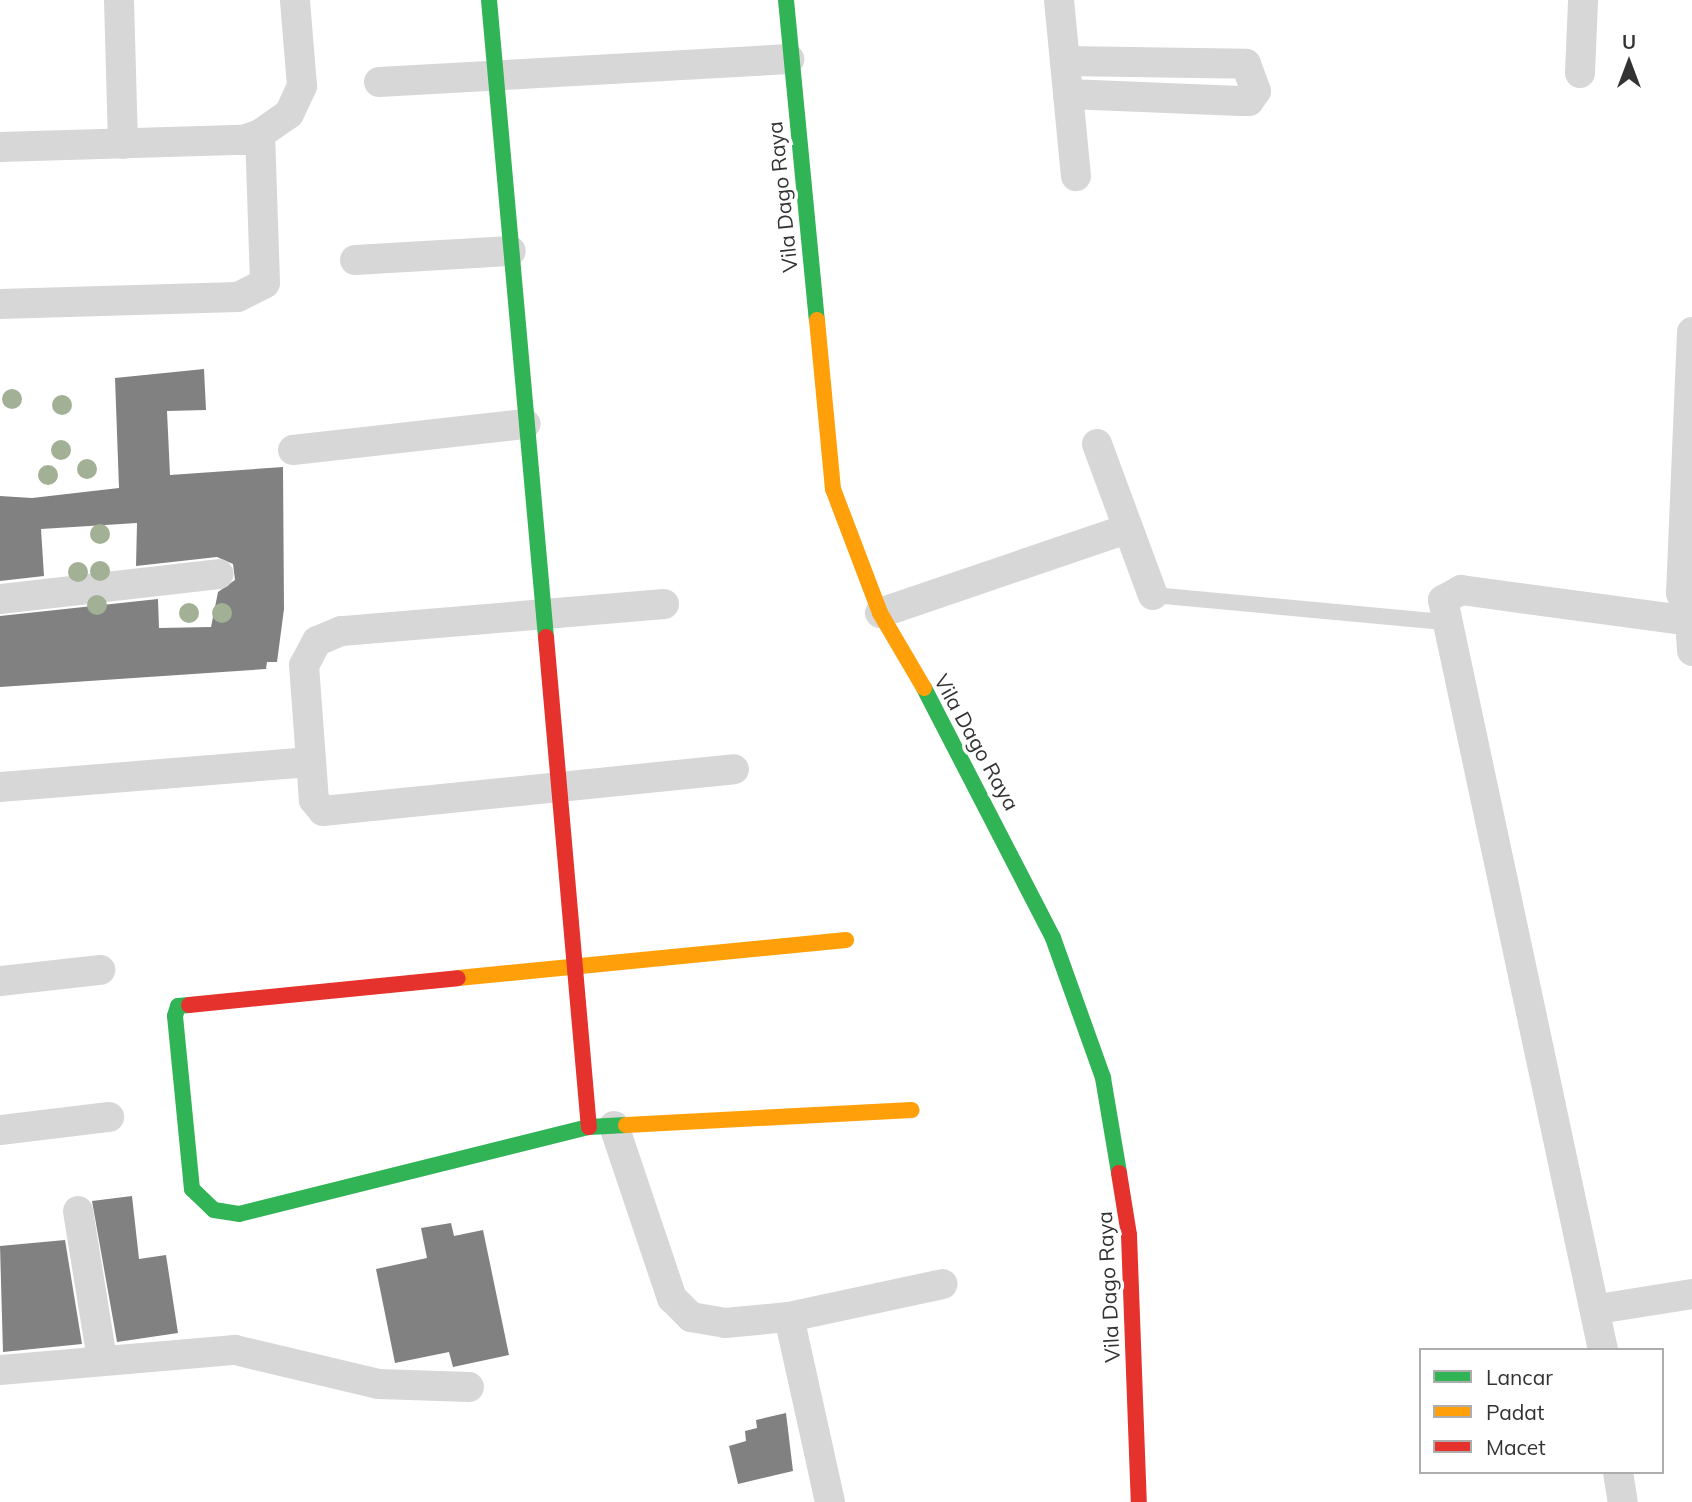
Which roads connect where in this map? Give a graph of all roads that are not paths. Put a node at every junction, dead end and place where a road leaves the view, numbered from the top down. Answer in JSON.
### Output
{"nodes":[{"id":1,"x":119,"y":0,"type":"edge"},
{"id":2,"x":295,"y":0,"type":"edge"},
{"id":3,"x":489,"y":0,"type":"edge"},
{"id":4,"x":786,"y":0,"type":"edge"},
{"id":5,"x":1059,"y":0,"type":"edge"},
{"id":6,"x":1583,"y":0,"type":"edge"},
{"id":7,"x":789,"y":60,"type":"junction"},
{"id":8,"x":1065,"y":61,"type":"junction"},
{"id":9,"x":496,"y":73,"type":"junction"},
{"id":10,"x":1580,"y":73,"type":"dead end"},
{"id":11,"x":379,"y":82,"type":"dead end"},
{"id":12,"x":1068,"y":94,"type":"junction"},
{"id":13,"x":260,"y":134,"type":"junction"},
{"id":14,"x":123,"y":144,"type":"junction"},
{"id":15,"x":0,"y":147,"type":"edge"},
{"id":16,"x":1076,"y":176,"type":"dead end"},
{"id":17,"x":511,"y":251,"type":"junction"},
{"id":18,"x":355,"y":260,"type":"dead end"},
{"id":19,"x":0,"y":304,"type":"edge"},
{"id":20,"x":1692,"y":332,"type":"edge"},
{"id":21,"x":526,"y":424,"type":"junction"},
{"id":22,"x":1097,"y":444,"type":"dead end"},
{"id":23,"x":293,"y":450,"type":"dead end"},
{"id":24,"x":1126,"y":529,"type":"junction"},
{"id":25,"x":219,"y":574,"type":"dead end"},
{"id":26,"x":1153,"y":595,"type":"joint"},
{"id":27,"x":0,"y":599,"type":"edge"},
{"id":28,"x":664,"y":604,"type":"dead end"},
{"id":29,"x":543,"y":610,"type":"junction"},
{"id":30,"x":880,"y":613,"type":"junction"},
{"id":31,"x":1691,"y":621,"type":"edge"},
{"id":32,"x":1444,"y":622,"type":"junction"},
{"id":33,"x":1692,"y":651,"type":"edge"},
{"id":34,"x":310,"y":762,"type":"junction"},
{"id":35,"x":734,"y":769,"type":"dead end"},
{"id":36,"x":0,"y":787,"type":"edge"},
{"id":37,"x":559,"y":788,"type":"junction"},
{"id":38,"x":846,"y":940,"type":"dead end"},
{"id":39,"x":575,"y":964,"type":"junction"},
{"id":40,"x":100,"y":970,"type":"dead end"},
{"id":41,"x":0,"y":981,"type":"edge"},
{"id":42,"x":912,"y":1110,"type":"dead end"},
{"id":43,"x":109,"y":1117,"type":"dead end"},
{"id":44,"x":601,"y":1127,"type":"junction"},
{"id":45,"x":0,"y":1130,"type":"edge"},
{"id":46,"x":78,"y":1211,"type":"dead end"},
{"id":47,"x":943,"y":1284,"type":"dead end"},
{"id":48,"x":1692,"y":1294,"type":"edge"},
{"id":49,"x":1598,"y":1309,"type":"junction"},
{"id":50,"x":789,"y":1317,"type":"junction"},
{"id":51,"x":1603,"y":1348,"type":"edge"},
{"id":52,"x":103,"y":1359,"type":"junction"},
{"id":53,"x":0,"y":1370,"type":"edge"},
{"id":54,"x":469,"y":1387,"type":"dead end"},
{"id":55,"x":1618,"y":1474,"type":"edge"},
{"id":56,"x":830,"y":1502,"type":"edge"},
{"id":57,"x":1139,"y":1502,"type":"edge"},
{"id":58,"x":1623,"y":1502,"type":"edge"}],
"edges":[{"from":1,"to":14,"type":"street"},
{"from":2,"to":13,"type":"street"},
{"from":3,"to":9,"type":"street"},
{"from":4,"to":7,"type":"street","name":"Vila Dago Raya"},
{"from":5,"to":8,"type":"street"},
{"from":6,"to":10,"type":"street"},
{"from":7,"to":9,"type":"street"},
{"from":7,"to":30,"type":"street","name":"Vila Dago Raya"},
{"from":8,"to":12,"type":"street"},
{"from":8,"to":12,"type":"street"},
{"from":9,"to":11,"type":"street"},
{"from":9,"to":17,"type":"street"},
{"from":12,"to":16,"type":"street"},
{"from":13,"to":14,"type":"street"},
{"from":13,"to":19,"type":"street"},
{"from":14,"to":15,"type":"street"},
{"from":17,"to":18,"type":"street"},
{"from":17,"to":21,"type":"street"},
{"from":20,"to":31,"type":"street"},
{"from":21,"to":23,"type":"street"},
{"from":21,"to":29,"type":"street"},
{"from":22,"to":24,"type":"street"},
{"from":24,"to":26,"type":"street"},
{"from":24,"to":30,"type":"street"},
{"from":25,"to":27,"type":"street"},
{"from":26,"to":32,"type":"lane"},
{"from":28,"to":29,"type":"street"},
{"from":29,"to":34,"type":"street"},
{"from":29,"to":37,"type":"street"},
{"from":30,"to":57,"type":"street","name":"Vila Dago Raya"},
{"from":31,"to":32,"type":"street"},
{"from":31,"to":33,"type":"street"},
{"from":32,"to":49,"type":"street"},
{"from":34,"to":36,"type":"street"},
{"from":34,"to":37,"type":"street"},
{"from":35,"to":37,"type":"street"},
{"from":37,"to":39,"type":"street"},
{"from":38,"to":39,"type":"street"},
{"from":39,"to":44,"type":"street"},
{"from":39,"to":44,"type":"street"},
{"from":40,"to":41,"type":"street"},
{"from":42,"to":44,"type":"street"},
{"from":43,"to":45,"type":"street"},
{"from":44,"to":50,"type":"street"},
{"from":46,"to":52,"type":"street"},
{"from":47,"to":50,"type":"street"},
{"from":48,"to":49,"type":"street"},
{"from":49,"to":51,"type":"street"},
{"from":50,"to":56,"type":"street"},
{"from":52,"to":53,"type":"street"},
{"from":52,"to":54,"type":"street"},
{"from":55,"to":58,"type":"street"}]}
